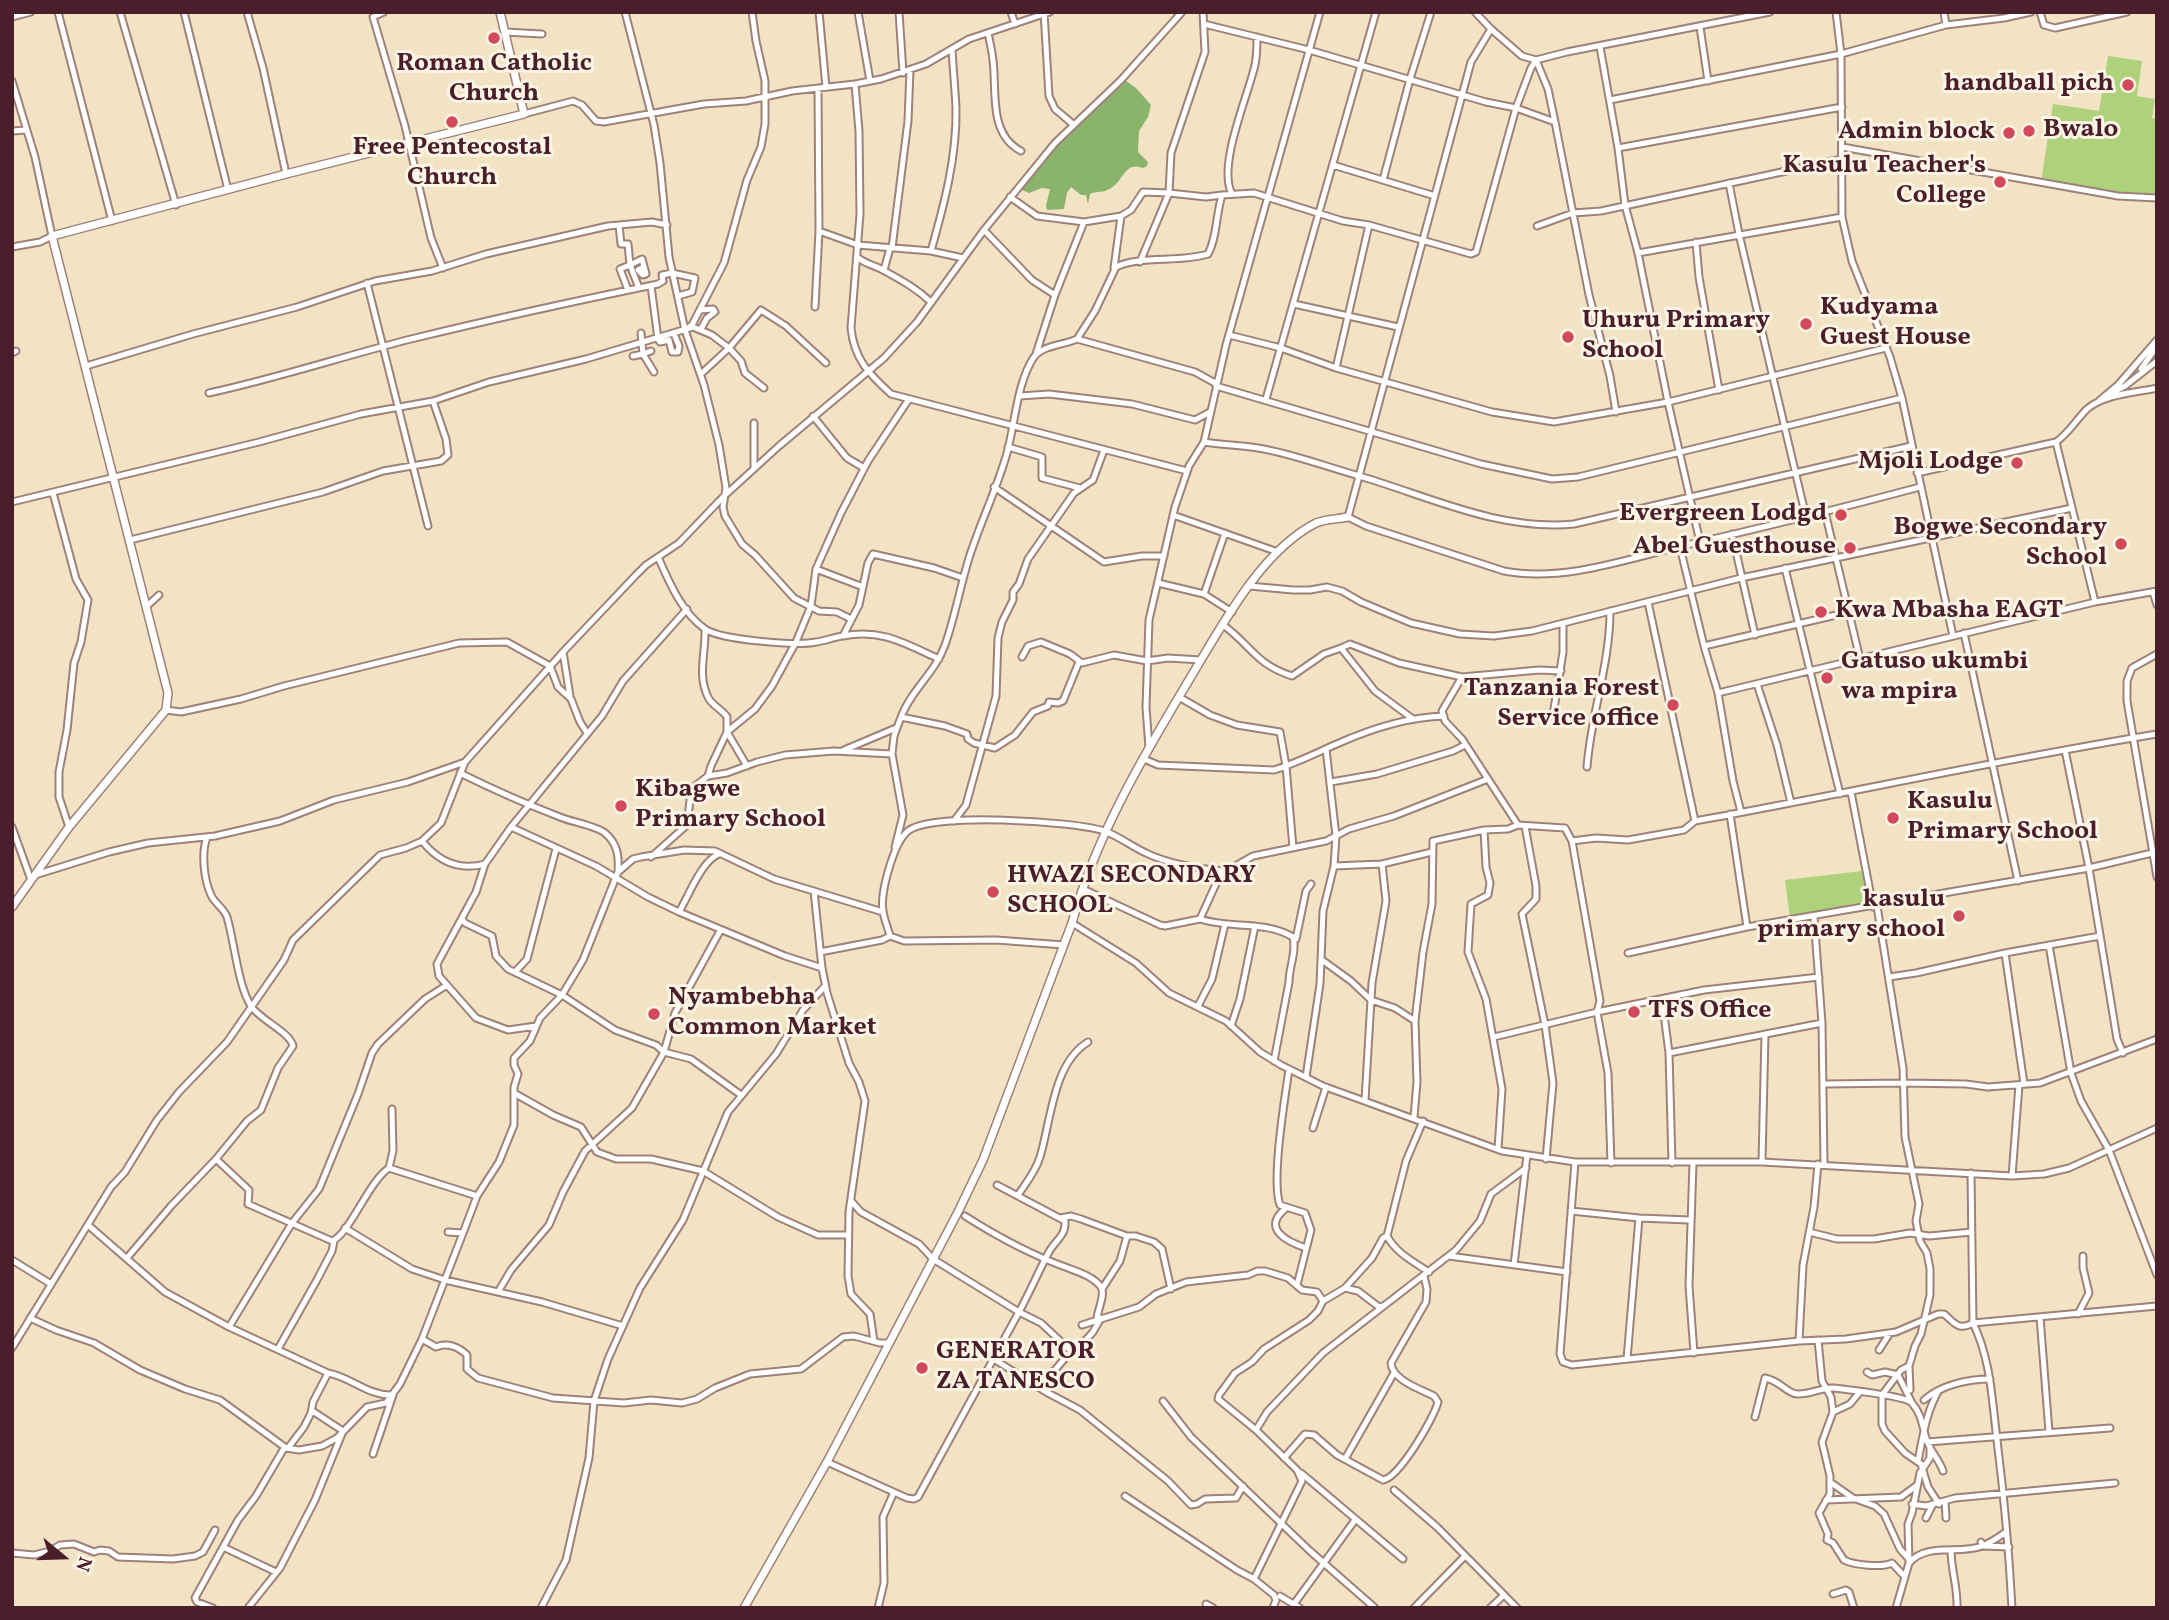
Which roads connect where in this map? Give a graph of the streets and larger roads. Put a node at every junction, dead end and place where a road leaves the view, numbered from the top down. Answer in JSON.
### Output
{"nodes":[{"id":1,"x":31,"y":12,"type":"edge"},
{"id":2,"x":58,"y":12,"type":"edge"},
{"id":3,"x":184,"y":12,"type":"edge"},
{"id":4,"x":247,"y":12,"type":"edge"},
{"id":5,"x":384,"y":12,"type":"edge"},
{"id":6,"x":500,"y":12,"type":"edge"},
{"id":7,"x":625,"y":12,"type":"edge"},
{"id":8,"x":752,"y":12,"type":"edge"},
{"id":9,"x":819,"y":12,"type":"edge"},
{"id":10,"x":858,"y":12,"type":"edge"},
{"id":11,"x":899,"y":12,"type":"edge"},
{"id":12,"x":1011,"y":12,"type":"edge"},
{"id":13,"x":1182,"y":12,"type":"edge"},
{"id":14,"x":1203,"y":12,"type":"edge"},
{"id":15,"x":1320,"y":12,"type":"edge"},
{"id":16,"x":1376,"y":12,"type":"edge"},
{"id":17,"x":1431,"y":12,"type":"edge"},
{"id":18,"x":1475,"y":12,"type":"edge"},
{"id":19,"x":1770,"y":12,"type":"edge"},
{"id":20,"x":1836,"y":12,"type":"edge"},
{"id":21,"x":1944,"y":12,"type":"edge"},
{"id":22,"x":2031,"y":12,"type":"edge"},
{"id":23,"x":2040,"y":12,"type":"edge"},
{"id":24,"x":2127,"y":12,"type":"edge"},
{"id":25,"x":120,"y":13,"type":"edge"},
{"id":26,"x":1046,"y":13,"type":"edge"},
{"id":27,"x":1756,"y":14,"type":"edge"},
{"id":28,"x":2098,"y":15,"type":"edge"},
{"id":29,"x":12,"y":17,"type":"edge"},
{"id":30,"x":1015,"y":24,"type":"junction"},
{"id":31,"x":1204,"y":24,"type":"junction"},
{"id":32,"x":1946,"y":25,"type":"junction"},
{"id":33,"x":1700,"y":27,"type":"junction"},
{"id":34,"x":1491,"y":29,"type":"junction"},
{"id":35,"x":505,"y":32,"type":"junction"},
{"id":36,"x":988,"y":33,"type":"junction"},
{"id":37,"x":542,"y":34,"type":"dead end"},
{"id":38,"x":1257,"y":37,"type":"junction"},
{"id":39,"x":1600,"y":47,"type":"junction"},
{"id":40,"x":952,"y":49,"type":"junction"},
{"id":41,"x":1309,"y":50,"type":"junction"},
{"id":42,"x":1841,"y":54,"type":"junction"},
{"id":43,"x":1536,"y":60,"type":"junction"},
{"id":44,"x":1361,"y":65,"type":"junction"},
{"id":45,"x":910,"y":70,"type":"junction"},
{"id":46,"x":902,"y":73,"type":"junction"},
{"id":47,"x":1410,"y":79,"type":"junction"},
{"id":48,"x":12,"y":81,"type":"edge"},
{"id":49,"x":870,"y":81,"type":"junction"},
{"id":50,"x":1708,"y":81,"type":"junction"},
{"id":51,"x":855,"y":85,"type":"junction"},
{"id":52,"x":826,"y":87,"type":"junction"},
{"id":53,"x":818,"y":88,"type":"junction"},
{"id":54,"x":1462,"y":94,"type":"junction"},
{"id":55,"x":765,"y":97,"type":"junction"},
{"id":56,"x":1610,"y":100,"type":"junction"},
{"id":57,"x":1842,"y":107,"type":"junction"},
{"id":58,"x":1516,"y":108,"type":"junction"},
{"id":59,"x":524,"y":114,"type":"junction"},
{"id":60,"x":651,"y":115,"type":"junction"},
{"id":61,"x":1555,"y":122,"type":"junction"},
{"id":62,"x":1074,"y":125,"type":"junction"},
{"id":63,"x":12,"y":131,"type":"edge"},
{"id":64,"x":26,"y":131,"type":"junction"},
{"id":65,"x":410,"y":144,"type":"junction"},
{"id":66,"x":1842,"y":147,"type":"junction"},
{"id":67,"x":1618,"y":148,"type":"junction"},
{"id":68,"x":1021,"y":151,"type":"dead end"},
{"id":69,"x":1842,"y":159,"type":"junction"},
{"id":70,"x":1333,"y":165,"type":"junction"},
{"id":71,"x":286,"y":174,"type":"junction"},
{"id":72,"x":1383,"y":180,"type":"junction"},
{"id":73,"x":1729,"y":183,"type":"junction"},
{"id":74,"x":228,"y":190,"type":"junction"},
{"id":75,"x":1168,"y":193,"type":"junction"},
{"id":76,"x":1233,"y":194,"type":"junction"},
{"id":77,"x":1222,"y":195,"type":"junction"},
{"id":78,"x":1435,"y":196,"type":"junction"},
{"id":79,"x":1010,"y":197,"type":"junction"},
{"id":80,"x":1268,"y":197,"type":"junction"},
{"id":81,"x":2157,"y":198,"type":"edge"},
{"id":82,"x":176,"y":205,"type":"junction"},
{"id":83,"x":1625,"y":205,"type":"junction"},
{"id":84,"x":1573,"y":213,"type":"junction"},
{"id":85,"x":1319,"y":214,"type":"junction"},
{"id":86,"x":1121,"y":216,"type":"junction"},
{"id":87,"x":1842,"y":217,"type":"junction"},
{"id":88,"x":112,"y":221,"type":"junction"},
{"id":89,"x":1084,"y":222,"type":"junction"},
{"id":90,"x":618,"y":225,"type":"junction"},
{"id":91,"x":667,"y":225,"type":"junction"},
{"id":92,"x":1369,"y":225,"type":"junction"},
{"id":93,"x":1537,"y":226,"type":"dead end"},
{"id":94,"x":984,"y":230,"type":"junction"},
{"id":95,"x":819,"y":231,"type":"junction"},
{"id":96,"x":1739,"y":234,"type":"junction"},
{"id":97,"x":52,"y":236,"type":"junction"},
{"id":98,"x":1423,"y":240,"type":"junction"},
{"id":99,"x":1696,"y":242,"type":"junction"},
{"id":100,"x":858,"y":245,"type":"junction"},
{"id":101,"x":12,"y":247,"type":"edge"},
{"id":102,"x":891,"y":248,"type":"junction"},
{"id":103,"x":931,"y":251,"type":"junction"},
{"id":104,"x":1638,"y":253,"type":"junction"},
{"id":105,"x":857,"y":257,"type":"junction"},
{"id":106,"x":963,"y":258,"type":"junction"},
{"id":107,"x":1140,"y":262,"type":"junction"},
{"id":108,"x":630,"y":265,"type":"junction"},
{"id":109,"x":644,"y":267,"type":"dead end"},
{"id":110,"x":443,"y":268,"type":"junction"},
{"id":111,"x":884,"y":270,"type":"junction"},
{"id":112,"x":1113,"y":271,"type":"junction"},
{"id":113,"x":673,"y":273,"type":"junction"},
{"id":114,"x":367,"y":283,"type":"junction"},
{"id":115,"x":652,"y":286,"type":"junction"},
{"id":116,"x":639,"y":288,"type":"junction"},
{"id":117,"x":628,"y":290,"type":"junction"},
{"id":118,"x":1055,"y":295,"type":"junction"},
{"id":119,"x":678,"y":296,"type":"junction"},
{"id":120,"x":931,"y":302,"type":"junction"},
{"id":121,"x":1294,"y":304,"type":"junction"},
{"id":122,"x":816,"y":307,"type":"dead end"},
{"id":123,"x":699,"y":310,"type":"junction"},
{"id":124,"x":1347,"y":315,"type":"junction"},
{"id":125,"x":1398,"y":327,"type":"junction"},
{"id":126,"x":685,"y":330,"type":"junction"},
{"id":127,"x":701,"y":330,"type":"junction"},
{"id":128,"x":641,"y":333,"type":"dead end"},
{"id":129,"x":674,"y":334,"type":"junction"},
{"id":130,"x":1229,"y":335,"type":"junction"},
{"id":131,"x":628,"y":338,"type":"dead end"},
{"id":132,"x":659,"y":339,"type":"junction"},
{"id":133,"x":1077,"y":339,"type":"junction"},
{"id":134,"x":2157,"y":340,"type":"edge"},
{"id":135,"x":643,"y":343,"type":"junction"},
{"id":136,"x":630,"y":346,"type":"junction"},
{"id":137,"x":2157,"y":346,"type":"edge"},
{"id":138,"x":383,"y":347,"type":"junction"},
{"id":139,"x":729,"y":348,"type":"junction"},
{"id":140,"x":1281,"y":348,"type":"junction"},
{"id":141,"x":1886,"y":348,"type":"junction"},
{"id":142,"x":651,"y":351,"type":"dead end"},
{"id":143,"x":643,"y":354,"type":"junction"},
{"id":144,"x":1036,"y":354,"type":"junction"},
{"id":145,"x":633,"y":356,"type":"dead end"},
{"id":146,"x":2157,"y":361,"type":"edge"},
{"id":147,"x":826,"y":363,"type":"dead end"},
{"id":148,"x":86,"y":366,"type":"junction"},
{"id":149,"x":1336,"y":368,"type":"junction"},
{"id":150,"x":654,"y":372,"type":"dead end"},
{"id":151,"x":869,"y":372,"type":"junction"},
{"id":152,"x":701,"y":374,"type":"junction"},
{"id":153,"x":2138,"y":375,"type":"junction"},
{"id":154,"x":1772,"y":376,"type":"junction"},
{"id":155,"x":1386,"y":381,"type":"junction"},
{"id":156,"x":1217,"y":383,"type":"junction"},
{"id":157,"x":764,"y":388,"type":"dead end"},
{"id":158,"x":2157,"y":388,"type":"edge"},
{"id":159,"x":1719,"y":390,"type":"junction"},
{"id":160,"x":209,"y":393,"type":"dead end"},
{"id":161,"x":1020,"y":396,"type":"junction"},
{"id":162,"x":1902,"y":398,"type":"junction"},
{"id":163,"x":1266,"y":399,"type":"junction"},
{"id":164,"x":2100,"y":399,"type":"junction"},
{"id":165,"x":909,"y":400,"type":"junction"},
{"id":166,"x":433,"y":401,"type":"junction"},
{"id":167,"x":1668,"y":402,"type":"junction"},
{"id":168,"x":398,"y":406,"type":"junction"},
{"id":169,"x":1210,"y":412,"type":"junction"},
{"id":170,"x":1616,"y":412,"type":"junction"},
{"id":171,"x":813,"y":416,"type":"junction"},
{"id":172,"x":754,"y":424,"type":"dead end"},
{"id":173,"x":1785,"y":426,"type":"junction"},
{"id":174,"x":1013,"y":427,"type":"junction"},
{"id":175,"x":1372,"y":430,"type":"junction"},
{"id":176,"x":1204,"y":442,"type":"junction"},
{"id":177,"x":2056,"y":442,"type":"junction"},
{"id":178,"x":1911,"y":446,"type":"junction"},
{"id":179,"x":1008,"y":447,"type":"junction"},
{"id":180,"x":1104,"y":450,"type":"junction"},
{"id":181,"x":1679,"y":452,"type":"junction"},
{"id":182,"x":414,"y":467,"type":"junction"},
{"id":183,"x":754,"y":468,"type":"junction"},
{"id":184,"x":864,"y":468,"type":"junction"},
{"id":185,"x":1187,"y":471,"type":"junction"},
{"id":186,"x":1796,"y":471,"type":"junction"},
{"id":187,"x":1917,"y":473,"type":"junction"},
{"id":188,"x":1359,"y":476,"type":"junction"},
{"id":189,"x":114,"y":478,"type":"junction"},
{"id":190,"x":994,"y":487,"type":"junction"},
{"id":191,"x":1920,"y":487,"type":"junction"},
{"id":192,"x":1080,"y":488,"type":"junction"},
{"id":193,"x":53,"y":493,"type":"junction"},
{"id":194,"x":724,"y":496,"type":"junction"},
{"id":195,"x":1689,"y":496,"type":"junction"},
{"id":196,"x":12,"y":502,"type":"edge"},
{"id":197,"x":2072,"y":508,"type":"junction"},
{"id":198,"x":1825,"y":512,"type":"junction"},
{"id":199,"x":1173,"y":515,"type":"junction"},
{"id":200,"x":1348,"y":517,"type":"junction"},
{"id":201,"x":1806,"y":517,"type":"junction"},
{"id":202,"x":428,"y":526,"type":"dead end"},
{"id":203,"x":1052,"y":526,"type":"junction"},
{"id":204,"x":1225,"y":533,"type":"junction"},
{"id":205,"x":1732,"y":534,"type":"junction"},
{"id":206,"x":1931,"y":537,"type":"junction"},
{"id":207,"x":130,"y":540,"type":"junction"},
{"id":208,"x":1700,"y":542,"type":"junction"},
{"id":209,"x":1680,"y":547,"type":"junction"},
{"id":210,"x":1278,"y":552,"type":"junction"},
{"id":211,"x":1164,"y":556,"type":"junction"},
{"id":212,"x":658,"y":557,"type":"junction"},
{"id":213,"x":1835,"y":557,"type":"junction"},
{"id":214,"x":1785,"y":568,"type":"junction"},
{"id":215,"x":816,"y":569,"type":"junction"},
{"id":216,"x":963,"y":578,"type":"junction"},
{"id":217,"x":1741,"y":578,"type":"junction"},
{"id":218,"x":1158,"y":583,"type":"junction"},
{"id":219,"x":1249,"y":586,"type":"junction"},
{"id":220,"x":863,"y":587,"type":"junction"},
{"id":221,"x":1690,"y":592,"type":"junction"},
{"id":222,"x":2155,"y":592,"type":"edge"},
{"id":223,"x":1204,"y":594,"type":"junction"},
{"id":224,"x":159,"y":596,"type":"dead end"},
{"id":225,"x":1648,"y":602,"type":"junction"},
{"id":226,"x":2095,"y":603,"type":"junction"},
{"id":227,"x":2157,"y":605,"type":"edge"},
{"id":228,"x":147,"y":606,"type":"junction"},
{"id":229,"x":811,"y":606,"type":"junction"},
{"id":230,"x":687,"y":609,"type":"junction"},
{"id":231,"x":1610,"y":611,"type":"junction"},
{"id":232,"x":1232,"y":612,"type":"junction"},
{"id":233,"x":1849,"y":612,"type":"junction"},
{"id":234,"x":851,"y":619,"type":"junction"},
{"id":235,"x":1563,"y":623,"type":"junction"},
{"id":236,"x":1799,"y":624,"type":"junction"},
{"id":237,"x":1223,"y":625,"type":"junction"},
{"id":238,"x":705,"y":629,"type":"junction"},
{"id":239,"x":1964,"y":633,"type":"junction"},
{"id":240,"x":1755,"y":635,"type":"junction"},
{"id":241,"x":843,"y":636,"type":"junction"},
{"id":242,"x":1954,"y":636,"type":"junction"},
{"id":243,"x":796,"y":642,"type":"junction"},
{"id":244,"x":1704,"y":646,"type":"junction"},
{"id":245,"x":1341,"y":648,"type":"junction"},
{"id":246,"x":563,"y":652,"type":"junction"},
{"id":247,"x":2157,"y":654,"type":"edge"},
{"id":248,"x":1022,"y":657,"type":"dead end"},
{"id":249,"x":939,"y":659,"type":"junction"},
{"id":250,"x":1860,"y":659,"type":"junction"},
{"id":251,"x":1201,"y":660,"type":"junction"},
{"id":252,"x":1147,"y":661,"type":"junction"},
{"id":253,"x":1079,"y":662,"type":"junction"},
{"id":254,"x":550,"y":666,"type":"junction"},
{"id":255,"x":1561,"y":671,"type":"junction"},
{"id":256,"x":1811,"y":671,"type":"junction"},
{"id":257,"x":1462,"y":677,"type":"junction"},
{"id":258,"x":1757,"y":684,"type":"junction"},
{"id":259,"x":1718,"y":693,"type":"junction"},
{"id":260,"x":1178,"y":697,"type":"junction"},
{"id":261,"x":571,"y":699,"type":"junction"},
{"id":262,"x":166,"y":710,"type":"junction"},
{"id":263,"x":1553,"y":715,"type":"dead end"},
{"id":264,"x":1444,"y":716,"type":"junction"},
{"id":265,"x":901,"y":717,"type":"junction"},
{"id":266,"x":1413,"y":719,"type":"junction"},
{"id":267,"x":896,"y":728,"type":"junction"},
{"id":268,"x":727,"y":732,"type":"junction"},
{"id":269,"x":587,"y":733,"type":"junction"},
{"id":270,"x":2157,"y":734,"type":"edge"},
{"id":271,"x":2133,"y":738,"type":"junction"},
{"id":272,"x":982,"y":745,"type":"junction"},
{"id":273,"x":1465,"y":745,"type":"junction"},
{"id":274,"x":1149,"y":748,"type":"junction"},
{"id":275,"x":1326,"y":749,"type":"junction"},
{"id":276,"x":2065,"y":750,"type":"junction"},
{"id":277,"x":841,"y":752,"type":"junction"},
{"id":278,"x":892,"y":754,"type":"junction"},
{"id":279,"x":1143,"y":759,"type":"junction"},
{"id":280,"x":465,"y":762,"type":"junction"},
{"id":281,"x":1993,"y":762,"type":"junction"},
{"id":282,"x":747,"y":766,"type":"junction"},
{"id":283,"x":1286,"y":766,"type":"junction"},
{"id":284,"x":1587,"y":766,"type":"dead end"},
{"id":285,"x":460,"y":773,"type":"junction"},
{"id":286,"x":708,"y":776,"type":"junction"},
{"id":287,"x":1488,"y":779,"type":"junction"},
{"id":288,"x":1331,"y":782,"type":"junction"},
{"id":289,"x":1851,"y":792,"type":"junction"},
{"id":290,"x":1840,"y":794,"type":"junction"},
{"id":291,"x":1791,"y":803,"type":"junction"},
{"id":292,"x":532,"y":805,"type":"junction"},
{"id":293,"x":1741,"y":812,"type":"junction"},
{"id":294,"x":1730,"y":814,"type":"junction"},
{"id":295,"x":953,"y":821,"type":"junction"},
{"id":296,"x":1695,"y":821,"type":"junction"},
{"id":297,"x":1521,"y":825,"type":"junction"},
{"id":298,"x":12,"y":827,"type":"edge"},
{"id":299,"x":69,"y":827,"type":"junction"},
{"id":300,"x":511,"y":827,"type":"junction"},
{"id":301,"x":1484,"y":830,"type":"junction"},
{"id":302,"x":1107,"y":832,"type":"junction"},
{"id":303,"x":207,"y":836,"type":"junction"},
{"id":304,"x":1336,"y":836,"type":"junction"},
{"id":305,"x":422,"y":841,"type":"junction"},
{"id":306,"x":1572,"y":841,"type":"junction"},
{"id":307,"x":895,"y":848,"type":"junction"},
{"id":308,"x":1293,"y":848,"type":"junction"},
{"id":309,"x":556,"y":849,"type":"junction"},
{"id":310,"x":1432,"y":852,"type":"junction"},
{"id":311,"x":2152,"y":853,"type":"junction"},
{"id":312,"x":719,"y":854,"type":"junction"},
{"id":313,"x":652,"y":857,"type":"junction"},
{"id":314,"x":485,"y":864,"type":"junction"},
{"id":315,"x":1382,"y":864,"type":"junction"},
{"id":316,"x":1334,"y":866,"type":"junction"},
{"id":317,"x":2089,"y":868,"type":"junction"},
{"id":318,"x":602,"y":870,"type":"junction"},
{"id":319,"x":617,"y":872,"type":"junction"},
{"id":320,"x":1225,"y":872,"type":"junction"},
{"id":321,"x":2157,"y":877,"type":"edge"},
{"id":322,"x":33,"y":878,"type":"junction"},
{"id":323,"x":2018,"y":881,"type":"junction"},
{"id":324,"x":1311,"y":884,"type":"dead end"},
{"id":325,"x":1083,"y":889,"type":"junction"},
{"id":326,"x":814,"y":891,"type":"junction"},
{"id":327,"x":1875,"y":906,"type":"junction"},
{"id":328,"x":12,"y":907,"type":"edge"},
{"id":329,"x":679,"y":912,"type":"junction"},
{"id":330,"x":883,"y":912,"type":"junction"},
{"id":331,"x":1814,"y":917,"type":"junction"},
{"id":332,"x":462,"y":919,"type":"junction"},
{"id":333,"x":1200,"y":919,"type":"junction"},
{"id":334,"x":1072,"y":923,"type":"junction"},
{"id":335,"x":1225,"y":924,"type":"junction"},
{"id":336,"x":1255,"y":926,"type":"junction"},
{"id":337,"x":1747,"y":927,"type":"junction"},
{"id":338,"x":720,"y":931,"type":"junction"},
{"id":339,"x":890,"y":936,"type":"junction"},
{"id":340,"x":2100,"y":936,"type":"junction"},
{"id":341,"x":1295,"y":942,"type":"junction"},
{"id":342,"x":1064,"y":945,"type":"junction"},
{"id":343,"x":2049,"y":945,"type":"junction"},
{"id":344,"x":820,"y":951,"type":"junction"},
{"id":345,"x":1628,"y":953,"type":"dead end"},
{"id":346,"x":2005,"y":953,"type":"junction"},
{"id":347,"x":1322,"y":960,"type":"junction"},
{"id":348,"x":822,"y":968,"type":"junction"},
{"id":349,"x":515,"y":972,"type":"junction"},
{"id":350,"x":1889,"y":976,"type":"junction"},
{"id":351,"x":1819,"y":977,"type":"junction"},
{"id":352,"x":447,"y":985,"type":"junction"},
{"id":353,"x":825,"y":986,"type":"junction"},
{"id":354,"x":562,"y":995,"type":"junction"},
{"id":355,"x":1662,"y":999,"type":"junction"},
{"id":356,"x":1371,"y":1000,"type":"junction"},
{"id":357,"x":1198,"y":1006,"type":"junction"},
{"id":358,"x":251,"y":1007,"type":"junction"},
{"id":359,"x":1597,"y":1012,"type":"junction"},
{"id":360,"x":1415,"y":1021,"type":"junction"},
{"id":361,"x":1822,"y":1023,"type":"junction"},
{"id":362,"x":1545,"y":1025,"type":"junction"},
{"id":363,"x":536,"y":1026,"type":"junction"},
{"id":364,"x":1231,"y":1026,"type":"junction"},
{"id":365,"x":1765,"y":1034,"type":"junction"},
{"id":366,"x":1494,"y":1037,"type":"junction"},
{"id":367,"x":2157,"y":1039,"type":"edge"},
{"id":368,"x":1088,"y":1041,"type":"dead end"},
{"id":369,"x":664,"y":1052,"type":"junction"},
{"id":370,"x":1669,"y":1053,"type":"junction"},
{"id":371,"x":2123,"y":1053,"type":"junction"},
{"id":372,"x":1274,"y":1061,"type":"junction"},
{"id":373,"x":1289,"y":1069,"type":"junction"},
{"id":374,"x":2071,"y":1073,"type":"junction"},
{"id":375,"x":1306,"y":1077,"type":"junction"},
{"id":376,"x":1903,"y":1083,"type":"junction"},
{"id":377,"x":1825,"y":1084,"type":"junction"},
{"id":378,"x":2022,"y":1084,"type":"junction"},
{"id":379,"x":1326,"y":1087,"type":"junction"},
{"id":380,"x":514,"y":1093,"type":"junction"},
{"id":381,"x":741,"y":1095,"type":"junction"},
{"id":382,"x":1365,"y":1100,"type":"junction"},
{"id":383,"x":392,"y":1108,"type":"dead end"},
{"id":384,"x":1414,"y":1117,"type":"junction"},
{"id":385,"x":1423,"y":1121,"type":"junction"},
{"id":386,"x":1313,"y":1128,"type":"dead end"},
{"id":387,"x":2157,"y":1129,"type":"edge"},
{"id":388,"x":591,"y":1145,"type":"junction"},
{"id":389,"x":1498,"y":1149,"type":"junction"},
{"id":390,"x":2109,"y":1150,"type":"junction"},
{"id":391,"x":1527,"y":1155,"type":"junction"},
{"id":392,"x":1546,"y":1158,"type":"junction"},
{"id":393,"x":216,"y":1159,"type":"junction"},
{"id":394,"x":1575,"y":1162,"type":"junction"},
{"id":395,"x":1762,"y":1162,"type":"junction"},
{"id":396,"x":1611,"y":1163,"type":"junction"},
{"id":397,"x":1672,"y":1163,"type":"junction"},
{"id":398,"x":1693,"y":1163,"type":"junction"},
{"id":399,"x":1821,"y":1164,"type":"junction"},
{"id":400,"x":389,"y":1168,"type":"junction"},
{"id":401,"x":1526,"y":1168,"type":"junction"},
{"id":402,"x":1913,"y":1170,"type":"junction"},
{"id":403,"x":703,"y":1171,"type":"junction"},
{"id":404,"x":1971,"y":1173,"type":"junction"},
{"id":405,"x":2012,"y":1176,"type":"junction"},
{"id":406,"x":997,"y":1185,"type":"dead end"},
{"id":407,"x":1018,"y":1195,"type":"junction"},
{"id":408,"x":477,"y":1196,"type":"junction"},
{"id":409,"x":851,"y":1201,"type":"junction"},
{"id":410,"x":1285,"y":1209,"type":"junction"},
{"id":411,"x":1571,"y":1211,"type":"junction"},
{"id":412,"x":965,"y":1216,"type":"dead end"},
{"id":413,"x":1060,"y":1218,"type":"junction"},
{"id":414,"x":1639,"y":1218,"type":"junction"},
{"id":415,"x":1689,"y":1220,"type":"junction"},
{"id":416,"x":292,"y":1223,"type":"junction"},
{"id":417,"x":88,"y":1225,"type":"junction"},
{"id":418,"x":345,"y":1228,"type":"junction"},
{"id":419,"x":448,"y":1232,"type":"dead end"},
{"id":420,"x":1809,"y":1232,"type":"junction"},
{"id":421,"x":1972,"y":1232,"type":"junction"},
{"id":422,"x":463,"y":1233,"type":"junction"},
{"id":423,"x":848,"y":1235,"type":"junction"},
{"id":424,"x":1919,"y":1235,"type":"junction"},
{"id":425,"x":1127,"y":1236,"type":"junction"},
{"id":426,"x":1387,"y":1236,"type":"junction"},
{"id":427,"x":334,"y":1241,"type":"junction"},
{"id":428,"x":1306,"y":1248,"type":"junction"},
{"id":429,"x":1449,"y":1256,"type":"junction"},
{"id":430,"x":2083,"y":1256,"type":"dead end"},
{"id":431,"x":127,"y":1258,"type":"junction"},
{"id":432,"x":933,"y":1259,"type":"junction"},
{"id":433,"x":12,"y":1260,"type":"edge"},
{"id":434,"x":1046,"y":1261,"type":"junction"},
{"id":435,"x":1514,"y":1265,"type":"junction"},
{"id":436,"x":1567,"y":1272,"type":"junction"},
{"id":437,"x":1427,"y":1274,"type":"junction"},
{"id":438,"x":2157,"y":1275,"type":"edge"},
{"id":439,"x":445,"y":1280,"type":"junction"},
{"id":440,"x":51,"y":1284,"type":"junction"},
{"id":441,"x":1297,"y":1285,"type":"junction"},
{"id":442,"x":1345,"y":1288,"type":"junction"},
{"id":443,"x":1102,"y":1289,"type":"junction"},
{"id":444,"x":1171,"y":1289,"type":"junction"},
{"id":445,"x":498,"y":1292,"type":"junction"},
{"id":446,"x":1322,"y":1301,"type":"junction"},
{"id":447,"x":1386,"y":1305,"type":"junction"},
{"id":448,"x":2157,"y":1306,"type":"edge"},
{"id":449,"x":1019,"y":1312,"type":"junction"},
{"id":450,"x":2078,"y":1314,"type":"junction"},
{"id":451,"x":2040,"y":1317,"type":"junction"},
{"id":452,"x":30,"y":1318,"type":"junction"},
{"id":453,"x":1099,"y":1318,"type":"junction"},
{"id":454,"x":1924,"y":1320,"type":"junction"},
{"id":455,"x":1973,"y":1323,"type":"junction"},
{"id":456,"x":1082,"y":1325,"type":"dead end"},
{"id":457,"x":229,"y":1326,"type":"junction"},
{"id":458,"x":623,"y":1326,"type":"junction"},
{"id":459,"x":1890,"y":1333,"type":"junction"},
{"id":460,"x":422,"y":1339,"type":"junction"},
{"id":461,"x":1818,"y":1340,"type":"junction"},
{"id":462,"x":874,"y":1341,"type":"junction"},
{"id":463,"x":1799,"y":1341,"type":"junction"},
{"id":464,"x":890,"y":1343,"type":"junction"},
{"id":465,"x":12,"y":1348,"type":"edge"},
{"id":466,"x":278,"y":1349,"type":"junction"},
{"id":467,"x":1879,"y":1350,"type":"dead end"},
{"id":468,"x":1071,"y":1351,"type":"junction"},
{"id":469,"x":1694,"y":1353,"type":"junction"},
{"id":470,"x":992,"y":1359,"type":"junction"},
{"id":471,"x":1627,"y":1359,"type":"junction"},
{"id":472,"x":1909,"y":1366,"type":"junction"},
{"id":473,"x":1867,"y":1372,"type":"dead end"},
{"id":474,"x":328,"y":1373,"type":"junction"},
{"id":475,"x":1394,"y":1373,"type":"junction"},
{"id":476,"x":1898,"y":1375,"type":"junction"},
{"id":477,"x":1990,"y":1379,"type":"junction"},
{"id":478,"x":1034,"y":1385,"type":"junction"},
{"id":479,"x":1826,"y":1390,"type":"junction"},
{"id":480,"x":1939,"y":1390,"type":"junction"},
{"id":481,"x":1859,"y":1393,"type":"junction"},
{"id":482,"x":393,"y":1395,"type":"junction"},
{"id":483,"x":1882,"y":1395,"type":"junction"},
{"id":484,"x":1924,"y":1400,"type":"dead end"},
{"id":485,"x":594,"y":1401,"type":"junction"},
{"id":486,"x":1163,"y":1401,"type":"dead end"},
{"id":487,"x":1911,"y":1401,"type":"junction"},
{"id":488,"x":1833,"y":1412,"type":"junction"},
{"id":489,"x":311,"y":1413,"type":"junction"},
{"id":490,"x":1755,"y":1417,"type":"dead end"},
{"id":491,"x":1924,"y":1426,"type":"junction"},
{"id":492,"x":2110,"y":1427,"type":"dead end"},
{"id":493,"x":1256,"y":1430,"type":"junction"},
{"id":494,"x":343,"y":1431,"type":"junction"},
{"id":495,"x":2049,"y":1432,"type":"junction"},
{"id":496,"x":1997,"y":1437,"type":"junction"},
{"id":497,"x":1929,"y":1444,"type":"junction"},
{"id":498,"x":287,"y":1448,"type":"junction"},
{"id":499,"x":373,"y":1454,"type":"dead end"},
{"id":500,"x":1933,"y":1457,"type":"junction"},
{"id":501,"x":1284,"y":1458,"type":"junction"},
{"id":502,"x":1345,"y":1459,"type":"junction"},
{"id":503,"x":1918,"y":1461,"type":"junction"},
{"id":504,"x":827,"y":1462,"type":"junction"},
{"id":505,"x":1297,"y":1469,"type":"junction"},
{"id":506,"x":1922,"y":1469,"type":"junction"},
{"id":507,"x":1943,"y":1471,"type":"dead end"},
{"id":508,"x":1930,"y":1479,"type":"junction"},
{"id":509,"x":1830,"y":1482,"type":"junction"},
{"id":510,"x":2115,"y":1483,"type":"dead end"},
{"id":511,"x":1916,"y":1485,"type":"junction"},
{"id":512,"x":1243,"y":1486,"type":"junction"},
{"id":513,"x":1394,"y":1490,"type":"dead end"},
{"id":514,"x":894,"y":1492,"type":"junction"},
{"id":515,"x":2003,"y":1495,"type":"junction"},
{"id":516,"x":1125,"y":1496,"type":"dead end"},
{"id":517,"x":1853,"y":1498,"type":"junction"},
{"id":518,"x":1826,"y":1500,"type":"junction"},
{"id":519,"x":1939,"y":1503,"type":"junction"},
{"id":520,"x":1912,"y":1504,"type":"junction"},
{"id":521,"x":1926,"y":1518,"type":"dead end"},
{"id":522,"x":1946,"y":1518,"type":"dead end"},
{"id":523,"x":1355,"y":1520,"type":"junction"},
{"id":524,"x":1280,"y":1521,"type":"junction"},
{"id":525,"x":215,"y":1530,"type":"dead end"},
{"id":526,"x":2006,"y":1532,"type":"junction"},
{"id":527,"x":1982,"y":1544,"type":"junction"},
{"id":528,"x":223,"y":1547,"type":"junction"},
{"id":529,"x":2009,"y":1547,"type":"junction"},
{"id":530,"x":1951,"y":1550,"type":"junction"},
{"id":531,"x":12,"y":1553,"type":"edge"},
{"id":532,"x":1465,"y":1556,"type":"junction"},
{"id":533,"x":1403,"y":1559,"type":"dead end"},
{"id":534,"x":1908,"y":1561,"type":"junction"},
{"id":535,"x":1324,"y":1563,"type":"junction"},
{"id":536,"x":276,"y":1572,"type":"junction"},
{"id":537,"x":1905,"y":1577,"type":"junction"},
{"id":538,"x":1254,"y":1579,"type":"junction"},
{"id":539,"x":1833,"y":1594,"type":"dead end"},
{"id":540,"x":1504,"y":1595,"type":"junction"},
{"id":541,"x":1280,"y":1596,"type":"dead end"},
{"id":542,"x":1206,"y":1604,"type":"dead end"},
{"id":543,"x":1297,"y":1606,"type":"edge"},
{"id":544,"x":213,"y":1608,"type":"edge"},
{"id":545,"x":248,"y":1608,"type":"edge"},
{"id":546,"x":541,"y":1608,"type":"edge"},
{"id":547,"x":744,"y":1608,"type":"edge"},
{"id":548,"x":878,"y":1608,"type":"edge"},
{"id":549,"x":1213,"y":1608,"type":"edge"},
{"id":550,"x":1273,"y":1608,"type":"edge"},
{"id":551,"x":1375,"y":1608,"type":"edge"},
{"id":552,"x":1414,"y":1608,"type":"edge"},
{"id":553,"x":1490,"y":1608,"type":"edge"},
{"id":554,"x":1517,"y":1608,"type":"edge"},
{"id":555,"x":1854,"y":1608,"type":"edge"},
{"id":556,"x":1895,"y":1608,"type":"edge"},
{"id":557,"x":1957,"y":1608,"type":"edge"},
{"id":558,"x":2012,"y":1608,"type":"edge"}],
"edges":[{"from":1,"to":29,"type":"street"},
{"from":2,"to":88,"type":"street"},
{"from":3,"to":74,"type":"street"},
{"from":4,"to":71,"type":"street"},
{"from":5,"to":65,"type":"street"},
{"from":6,"to":35,"type":"street"},
{"from":7,"to":60,"type":"street"},
{"from":8,"to":55,"type":"street"},
{"from":9,"to":52,"type":"street"},
{"from":10,"to":49,"type":"street"},
{"from":11,"to":46,"type":"street"},
{"from":12,"to":30,"type":"street"},
{"from":13,"to":62,"type":"street"},
{"from":14,"to":31,"type":"street"},
{"from":15,"to":41,"type":"street"},
{"from":16,"to":44,"type":"street"},
{"from":17,"to":47,"type":"street"},
{"from":18,"to":34,"type":"street"},
{"from":19,"to":27,"type":"street"},
{"from":20,"to":42,"type":"street"},
{"from":21,"to":32,"type":"street"},
{"from":22,"to":32,"type":"street"},
{"from":23,"to":28,"type":"street"},
{"from":24,"to":28,"type":"street"},
{"from":25,"to":82,"type":"street"},
{"from":26,"to":30,"type":"street"},
{"from":26,"to":62,"type":"street"},
{"from":27,"to":33,"type":"street"},
{"from":30,"to":36,"type":"street"},
{"from":31,"to":38,"type":"street"},
{"from":31,"to":75,"type":"street"},
{"from":32,"to":42,"type":"street"},
{"from":33,"to":39,"type":"street"},
{"from":33,"to":50,"type":"street"},
{"from":34,"to":43,"type":"street"},
{"from":34,"to":54,"type":"street"},
{"from":35,"to":37,"type":"street"},
{"from":35,"to":59,"type":"street"},
{"from":36,"to":40,"type":"street"},
{"from":36,"to":68,"type":"street"},
{"from":38,"to":41,"type":"street"},
{"from":38,"to":76,"type":"street"},
{"from":39,"to":43,"type":"street"},
{"from":39,"to":56,"type":"street"},
{"from":40,"to":45,"type":"street"},
{"from":40,"to":103,"type":"street"},
{"from":41,"to":44,"type":"street"},
{"from":41,"to":80,"type":"street"},
{"from":42,"to":50,"type":"street"},
{"from":42,"to":57,"type":"street"},
{"from":43,"to":58,"type":"street"},
{"from":43,"to":61,"type":"street"},
{"from":44,"to":47,"type":"street"},
{"from":44,"to":70,"type":"street"},
{"from":45,"to":46,"type":"street"},
{"from":45,"to":102,"type":"street"},
{"from":46,"to":49,"type":"street"},
{"from":47,"to":54,"type":"street"},
{"from":47,"to":72,"type":"street"},
{"from":48,"to":64,"type":"street"},
{"from":49,"to":51,"type":"street"},
{"from":50,"to":56,"type":"street"},
{"from":51,"to":52,"type":"street"},
{"from":51,"to":100,"type":"street"},
{"from":52,"to":53,"type":"street"},
{"from":53,"to":55,"type":"street"},
{"from":53,"to":95,"type":"street"},
{"from":54,"to":58,"type":"street"},
{"from":54,"to":78,"type":"street"},
{"from":55,"to":60,"type":"street"},
{"from":55,"to":123,"type":"street"},
{"from":56,"to":67,"type":"street"},
{"from":57,"to":66,"type":"street"},
{"from":57,"to":67,"type":"street"},
{"from":58,"to":61,"type":"street"},
{"from":58,"to":98,"type":"street"},
{"from":59,"to":60,"type":"street"},
{"from":59,"to":65,"type":"street"},
{"from":60,"to":91,"type":"street"},
{"from":61,"to":84,"type":"street"},
{"from":62,"to":79,"type":"street"},
{"from":63,"to":64,"type":"street"},
{"from":64,"to":97,"type":"street"},
{"from":65,"to":71,"type":"street"},
{"from":65,"to":110,"type":"street"},
{"from":66,"to":69,"type":"street"},
{"from":66,"to":81,"type":"street"},
{"from":67,"to":83,"type":"street"},
{"from":69,"to":73,"type":"street"},
{"from":69,"to":87,"type":"street"},
{"from":70,"to":72,"type":"street"},
{"from":70,"to":85,"type":"street"},
{"from":71,"to":74,"type":"street"},
{"from":72,"to":78,"type":"street"},
{"from":73,"to":83,"type":"street"},
{"from":73,"to":96,"type":"street"},
{"from":74,"to":82,"type":"street"},
{"from":75,"to":77,"type":"street"},
{"from":75,"to":86,"type":"street"},
{"from":75,"to":107,"type":"street"},
{"from":76,"to":77,"type":"street"},
{"from":76,"to":80,"type":"street"},
{"from":77,"to":107,"type":"street"},
{"from":78,"to":98,"type":"street"},
{"from":79,"to":89,"type":"street"},
{"from":79,"to":94,"type":"street"},
{"from":80,"to":85,"type":"street"},
{"from":80,"to":130,"type":"street"},
{"from":82,"to":88,"type":"street"},
{"from":83,"to":84,"type":"street"},
{"from":83,"to":104,"type":"street"},
{"from":84,"to":93,"type":"street"},
{"from":84,"to":170,"type":"street"},
{"from":85,"to":92,"type":"street"},
{"from":85,"to":121,"type":"street"},
{"from":86,"to":89,"type":"street"},
{"from":86,"to":112,"type":"street"},
{"from":87,"to":96,"type":"street"},
{"from":87,"to":141,"type":"street"},
{"from":88,"to":97,"type":"street"},
{"from":89,"to":118,"type":"street"},
{"from":90,"to":91,"type":"street"},
{"from":90,"to":108,"type":"street"},
{"from":90,"to":110,"type":"street"},
{"from":91,"to":113,"type":"street"},
{"from":92,"to":98,"type":"street"},
{"from":92,"to":124,"type":"street"},
{"from":94,"to":106,"type":"street"},
{"from":94,"to":118,"type":"street"},
{"from":95,"to":100,"type":"street"},
{"from":95,"to":122,"type":"street"},
{"from":96,"to":99,"type":"street"},
{"from":96,"to":154,"type":"street"},
{"from":97,"to":101,"type":"street"},
{"from":97,"to":148,"type":"street"},
{"from":98,"to":125,"type":"street"},
{"from":99,"to":104,"type":"street"},
{"from":99,"to":159,"type":"street"},
{"from":100,"to":102,"type":"street"},
{"from":100,"to":105,"type":"street"},
{"from":102,"to":103,"type":"street"},
{"from":102,"to":111,"type":"street"},
{"from":103,"to":106,"type":"street"},
{"from":104,"to":167,"type":"street"},
{"from":105,"to":111,"type":"street"},
{"from":105,"to":151,"type":"street"},
{"from":106,"to":120,"type":"street"},
{"from":107,"to":112,"type":"street"},
{"from":108,"to":109,"type":"street"},
{"from":108,"to":116,"type":"street"},
{"from":108,"to":117,"type":"street"},
{"from":110,"to":114,"type":"street"},
{"from":111,"to":120,"type":"street"},
{"from":112,"to":133,"type":"street"},
{"from":113,"to":115,"type":"street"},
{"from":113,"to":119,"type":"street"},
{"from":113,"to":119,"type":"street"},
{"from":114,"to":138,"type":"street"},
{"from":114,"to":148,"type":"street"},
{"from":115,"to":116,"type":"street"},
{"from":115,"to":132,"type":"street"},
{"from":116,"to":117,"type":"street"},
{"from":117,"to":138,"type":"street"},
{"from":118,"to":144,"type":"street"},
{"from":119,"to":126,"type":"street"},
{"from":120,"to":151,"type":"street"},
{"from":121,"to":124,"type":"street"},
{"from":121,"to":140,"type":"street"},
{"from":123,"to":126,"type":"street"},
{"from":123,"to":127,"type":"street"},
{"from":124,"to":125,"type":"street"},
{"from":124,"to":149,"type":"street"},
{"from":125,"to":155,"type":"street"},
{"from":126,"to":127,"type":"street"},
{"from":126,"to":129,"type":"street"},
{"from":126,"to":152,"type":"street"},
{"from":127,"to":139,"type":"street"},
{"from":128,"to":135,"type":"street"},
{"from":129,"to":132,"type":"street"},
{"from":129,"to":132,"type":"street"},
{"from":130,"to":140,"type":"street"},
{"from":130,"to":156,"type":"street"},
{"from":131,"to":136,"type":"street"},
{"from":132,"to":135,"type":"street"},
{"from":133,"to":144,"type":"street"},
{"from":133,"to":156,"type":"street"},
{"from":134,"to":164,"type":"street"},
{"from":135,"to":136,"type":"street"},
{"from":135,"to":143,"type":"street"},
{"from":136,"to":166,"type":"street"},
{"from":137,"to":153,"type":"street"},
{"from":138,"to":160,"type":"street"},
{"from":138,"to":168,"type":"street"},
{"from":139,"to":147,"type":"street"},
{"from":139,"to":152,"type":"street"},
{"from":139,"to":157,"type":"street"},
{"from":140,"to":149,"type":"street"},
{"from":140,"to":163,"type":"street"},
{"from":141,"to":154,"type":"street"},
{"from":141,"to":162,"type":"street"},
{"from":142,"to":143,"type":"street"},
{"from":143,"to":145,"type":"street"},
{"from":143,"to":150,"type":"street"},
{"from":144,"to":161,"type":"street"},
{"from":146,"to":153,"type":"street"},
{"from":148,"to":189,"type":"street"},
{"from":149,"to":155,"type":"street"},
{"from":151,"to":165,"type":"street"},
{"from":151,"to":171,"type":"street"},
{"from":152,"to":194,"type":"street"},
{"from":153,"to":164,"type":"street"},
{"from":154,"to":159,"type":"street"},
{"from":154,"to":173,"type":"street"},
{"from":155,"to":170,"type":"street"},
{"from":155,"to":175,"type":"street"},
{"from":156,"to":163,"type":"street"},
{"from":156,"to":169,"type":"street"},
{"from":158,"to":164,"type":"street"},
{"from":159,"to":167,"type":"street"},
{"from":161,"to":169,"type":"street"},
{"from":161,"to":174,"type":"street"},
{"from":162,"to":173,"type":"street"},
{"from":162,"to":178,"type":"street"},
{"from":163,"to":175,"type":"street"},
{"from":164,"to":177,"type":"street"},
{"from":165,"to":174,"type":"street"},
{"from":165,"to":184,"type":"street"},
{"from":166,"to":168,"type":"street"},
{"from":166,"to":182,"type":"street"},
{"from":167,"to":170,"type":"street"},
{"from":167,"to":181,"type":"street"},
{"from":168,"to":182,"type":"street"},
{"from":168,"to":189,"type":"street"},
{"from":169,"to":176,"type":"street"},
{"from":171,"to":183,"type":"street"},
{"from":171,"to":184,"type":"street"},
{"from":172,"to":183,"type":"street"},
{"from":173,"to":181,"type":"street"},
{"from":173,"to":186,"type":"street"},
{"from":174,"to":179,"type":"street"},
{"from":174,"to":180,"type":"street"},
{"from":175,"to":181,"type":"street"},
{"from":175,"to":188,"type":"street"},
{"from":176,"to":185,"type":"street"},
{"from":176,"to":188,"type":"street"},
{"from":177,"to":187,"type":"street"},
{"from":177,"to":197,"type":"street"},
{"from":178,"to":186,"type":"street"},
{"from":178,"to":187,"type":"street"},
{"from":179,"to":190,"type":"street"},
{"from":179,"to":192,"type":"street"},
{"from":180,"to":185,"type":"street"},
{"from":180,"to":192,"type":"street"},
{"from":181,"to":195,"type":"street"},
{"from":182,"to":202,"type":"street"},
{"from":182,"to":207,"type":"street"},
{"from":183,"to":194,"type":"street"},
{"from":184,"to":215,"type":"street"},
{"from":185,"to":199,"type":"street"},
{"from":186,"to":195,"type":"street"},
{"from":186,"to":201,"type":"street"},
{"from":187,"to":191,"type":"street"},
{"from":188,"to":195,"type":"street"},
{"from":188,"to":200,"type":"street"},
{"from":189,"to":193,"type":"street"},
{"from":189,"to":207,"type":"street"},
{"from":190,"to":203,"type":"street"},
{"from":190,"to":216,"type":"street"},
{"from":191,"to":198,"type":"street"},
{"from":191,"to":206,"type":"street"},
{"from":192,"to":203,"type":"street"},
{"from":193,"to":196,"type":"street"},
{"from":193,"to":299,"type":"street"},
{"from":194,"to":212,"type":"street"},
{"from":194,"to":229,"type":"street"},
{"from":195,"to":208,"type":"street"},
{"from":197,"to":206,"type":"street"},
{"from":197,"to":226,"type":"street"},
{"from":198,"to":201,"type":"street"},
{"from":198,"to":213,"type":"street"},
{"from":199,"to":204,"type":"street"},
{"from":199,"to":211,"type":"street"},
{"from":200,"to":209,"type":"street"},
{"from":200,"to":210,"type":"street"},
{"from":201,"to":205,"type":"street"},
{"from":203,"to":211,"type":"street"},
{"from":203,"to":272,"type":"street"},
{"from":204,"to":210,"type":"street"},
{"from":204,"to":223,"type":"street"},
{"from":205,"to":208,"type":"street"},
{"from":205,"to":217,"type":"street"},
{"from":206,"to":213,"type":"street"},
{"from":206,"to":242,"type":"street"},
{"from":207,"to":228,"type":"street"},
{"from":208,"to":209,"type":"street"},
{"from":209,"to":221,"type":"street"},
{"from":210,"to":219,"type":"street"},
{"from":211,"to":218,"type":"street"},
{"from":212,"to":230,"type":"street"},
{"from":212,"to":246,"type":"street"},
{"from":213,"to":214,"type":"street"},
{"from":213,"to":233,"type":"street"},
{"from":214,"to":217,"type":"street"},
{"from":214,"to":236,"type":"street"},
{"from":215,"to":220,"type":"street"},
{"from":215,"to":229,"type":"street"},
{"from":216,"to":220,"type":"street"},
{"from":216,"to":249,"type":"street"},
{"from":217,"to":221,"type":"street"},
{"from":217,"to":240,"type":"street"},
{"from":218,"to":223,"type":"street"},
{"from":218,"to":252,"type":"street"},
{"from":219,"to":232,"type":"street"},
{"from":219,"to":235,"type":"street"},
{"from":220,"to":234,"type":"street"},
{"from":221,"to":225,"type":"street"},
{"from":221,"to":244,"type":"street"},
{"from":222,"to":226,"type":"street"},
{"from":222,"to":227,"type":"street"},
{"from":223,"to":232,"type":"street"},
{"from":224,"to":228,"type":"street"},
{"from":225,"to":231,"type":"street"},
{"from":225,"to":296,"type":"street"},
{"from":226,"to":239,"type":"street"},
{"from":228,"to":262,"type":"street"},
{"from":229,"to":234,"type":"street"},
{"from":229,"to":243,"type":"street"},
{"from":230,"to":238,"type":"street"},
{"from":230,"to":269,"type":"street"},
{"from":231,"to":235,"type":"street"},
{"from":231,"to":284,"type":"street"},
{"from":232,"to":237,"type":"street"},
{"from":233,"to":236,"type":"street"},
{"from":233,"to":250,"type":"street"},
{"from":234,"to":241,"type":"street"},
{"from":235,"to":255,"type":"street"},
{"from":236,"to":240,"type":"street"},
{"from":236,"to":256,"type":"street"},
{"from":237,"to":245,"type":"street"},
{"from":237,"to":251,"type":"street"},
{"from":238,"to":243,"type":"street"},
{"from":238,"to":268,"type":"street"},
{"from":239,"to":242,"type":"street"},
{"from":239,"to":281,"type":"street"},
{"from":240,"to":244,"type":"street"},
{"from":241,"to":243,"type":"street"},
{"from":241,"to":249,"type":"street"},
{"from":242,"to":250,"type":"street"},
{"from":243,"to":268,"type":"street"},
{"from":244,"to":259,"type":"street"},
{"from":245,"to":257,"type":"street"},
{"from":245,"to":266,"type":"street"},
{"from":246,"to":254,"type":"street"},
{"from":246,"to":261,"type":"street"},
{"from":247,"to":271,"type":"street"},
{"from":248,"to":253,"type":"street"},
{"from":249,"to":265,"type":"street"},
{"from":250,"to":256,"type":"street"},
{"from":251,"to":252,"type":"street"},
{"from":251,"to":260,"type":"street"},
{"from":252,"to":253,"type":"street"},
{"from":252,"to":274,"type":"street"},
{"from":253,"to":272,"type":"street"},
{"from":254,"to":261,"type":"street"},
{"from":254,"to":262,"type":"street"},
{"from":254,"to":280,"type":"street"},
{"from":255,"to":257,"type":"street"},
{"from":255,"to":263,"type":"street"},
{"from":256,"to":258,"type":"street"},
{"from":256,"to":290,"type":"street"},
{"from":257,"to":264,"type":"street"},
{"from":258,"to":259,"type":"street"},
{"from":258,"to":291,"type":"street"},
{"from":259,"to":293,"type":"street"},
{"from":260,"to":274,"type":"street"},
{"from":260,"to":283,"type":"street"},
{"from":261,"to":269,"type":"street"},
{"from":262,"to":299,"type":"street"},
{"from":264,"to":266,"type":"street"},
{"from":264,"to":273,"type":"street"},
{"from":265,"to":267,"type":"street"},
{"from":265,"to":272,"type":"street"},
{"from":266,"to":275,"type":"street"},
{"from":267,"to":277,"type":"street"},
{"from":267,"to":278,"type":"street"},
{"from":268,"to":282,"type":"street"},
{"from":268,"to":286,"type":"street"},
{"from":269,"to":292,"type":"street"},
{"from":270,"to":271,"type":"street"},
{"from":271,"to":276,"type":"street"},
{"from":271,"to":311,"type":"street"},
{"from":272,"to":295,"type":"street"},
{"from":273,"to":287,"type":"street"},
{"from":273,"to":288,"type":"street"},
{"from":274,"to":279,"type":"street"},
{"from":275,"to":283,"type":"street"},
{"from":275,"to":288,"type":"street"},
{"from":276,"to":281,"type":"street"},
{"from":276,"to":317,"type":"street"},
{"from":277,"to":278,"type":"street"},
{"from":277,"to":282,"type":"street"},
{"from":278,"to":307,"type":"street"},
{"from":279,"to":283,"type":"street"},
{"from":279,"to":302,"type":"street"},
{"from":280,"to":285,"type":"street"},
{"from":280,"to":303,"type":"street"},
{"from":281,"to":289,"type":"street"},
{"from":281,"to":323,"type":"street"},
{"from":282,"to":286,"type":"street"},
{"from":283,"to":308,"type":"street"},
{"from":285,"to":292,"type":"street"},
{"from":285,"to":305,"type":"street"},
{"from":286,"to":313,"type":"street"},
{"from":287,"to":297,"type":"street"},
{"from":287,"to":304,"type":"street"},
{"from":288,"to":304,"type":"street"},
{"from":289,"to":290,"type":"street"},
{"from":289,"to":327,"type":"street"},
{"from":290,"to":291,"type":"street"},
{"from":291,"to":293,"type":"street"},
{"from":292,"to":300,"type":"street"},
{"from":292,"to":319,"type":"street"},
{"from":293,"to":294,"type":"street"},
{"from":294,"to":296,"type":"street"},
{"from":294,"to":337,"type":"street"},
{"from":295,"to":302,"type":"street"},
{"from":295,"to":307,"type":"street"},
{"from":296,"to":306,"type":"street"},
{"from":297,"to":301,"type":"street"},
{"from":297,"to":306,"type":"street"},
{"from":297,"to":362,"type":"street"},
{"from":298,"to":322,"type":"street"},
{"from":299,"to":322,"type":"street"},
{"from":300,"to":309,"type":"street"},
{"from":300,"to":314,"type":"street"},
{"from":301,"to":310,"type":"street"},
{"from":301,"to":366,"type":"street"},
{"from":302,"to":320,"type":"street"},
{"from":302,"to":325,"type":"street"},
{"from":303,"to":322,"type":"street"},
{"from":303,"to":358,"type":"street"},
{"from":304,"to":308,"type":"street"},
{"from":304,"to":316,"type":"street"},
{"from":305,"to":314,"type":"street"},
{"from":305,"to":358,"type":"street"},
{"from":306,"to":359,"type":"street"},
{"from":307,"to":330,"type":"street"},
{"from":308,"to":320,"type":"street"},
{"from":309,"to":318,"type":"street"},
{"from":309,"to":349,"type":"street"},
{"from":310,"to":315,"type":"street"},
{"from":310,"to":360,"type":"street"},
{"from":311,"to":317,"type":"street"},
{"from":311,"to":321,"type":"street"},
{"from":312,"to":313,"type":"street"},
{"from":312,"to":326,"type":"street"},
{"from":312,"to":329,"type":"street"},
{"from":313,"to":319,"type":"street"},
{"from":314,"to":332,"type":"street"},
{"from":315,"to":316,"type":"street"},
{"from":315,"to":356,"type":"street"},
{"from":316,"to":347,"type":"street"},
{"from":317,"to":323,"type":"street"},
{"from":317,"to":340,"type":"street"},
{"from":318,"to":319,"type":"street"},
{"from":318,"to":319,"type":"street"},
{"from":319,"to":329,"type":"street"},
{"from":319,"to":354,"type":"street"},
{"from":320,"to":333,"type":"street"},
{"from":322,"to":328,"type":"street"},
{"from":323,"to":327,"type":"street"},
{"from":324,"to":341,"type":"street"},
{"from":325,"to":333,"type":"street"},
{"from":325,"to":334,"type":"street"},
{"from":326,"to":330,"type":"street"},
{"from":326,"to":344,"type":"street"},
{"from":327,"to":331,"type":"street"},
{"from":327,"to":350,"type":"street"},
{"from":329,"to":338,"type":"street"},
{"from":330,"to":339,"type":"street"},
{"from":331,"to":337,"type":"street"},
{"from":331,"to":351,"type":"street"},
{"from":332,"to":349,"type":"street"},
{"from":332,"to":352,"type":"street"},
{"from":333,"to":335,"type":"street"},
{"from":334,"to":342,"type":"street"},
{"from":334,"to":357,"type":"street"},
{"from":335,"to":336,"type":"street"},
{"from":335,"to":357,"type":"street"},
{"from":336,"to":341,"type":"street"},
{"from":336,"to":364,"type":"street"},
{"from":337,"to":345,"type":"street"},
{"from":338,"to":348,"type":"street"},
{"from":338,"to":369,"type":"street"},
{"from":339,"to":342,"type":"street"},
{"from":339,"to":344,"type":"street"},
{"from":340,"to":343,"type":"street"},
{"from":340,"to":371,"type":"street"},
{"from":341,"to":372,"type":"street"},
{"from":342,"to":432,"type":"street"},
{"from":343,"to":346,"type":"street"},
{"from":343,"to":374,"type":"street"},
{"from":344,"to":348,"type":"street"},
{"from":346,"to":350,"type":"street"},
{"from":346,"to":378,"type":"street"},
{"from":347,"to":356,"type":"street"},
{"from":347,"to":375,"type":"street"},
{"from":348,"to":353,"type":"street"},
{"from":349,"to":354,"type":"street"},
{"from":350,"to":376,"type":"street"},
{"from":351,"to":355,"type":"street"},
{"from":351,"to":361,"type":"street"},
{"from":352,"to":363,"type":"street"},
{"from":352,"to":416,"type":"street"},
{"from":353,"to":381,"type":"street"},
{"from":353,"to":409,"type":"street"},
{"from":354,"to":363,"type":"street"},
{"from":354,"to":369,"type":"street"},
{"from":355,"to":359,"type":"street"},
{"from":355,"to":370,"type":"street"},
{"from":356,"to":360,"type":"street"},
{"from":356,"to":382,"type":"street"},
{"from":357,"to":364,"type":"street"},
{"from":358,"to":393,"type":"street"},
{"from":358,"to":417,"type":"street"},
{"from":359,"to":362,"type":"street"},
{"from":359,"to":396,"type":"street"},
{"from":360,"to":384,"type":"street"},
{"from":361,"to":365,"type":"street"},
{"from":361,"to":377,"type":"street"},
{"from":362,"to":366,"type":"street"},
{"from":362,"to":392,"type":"street"},
{"from":363,"to":380,"type":"street"},
{"from":364,"to":372,"type":"street"},
{"from":365,"to":370,"type":"street"},
{"from":365,"to":395,"type":"street"},
{"from":366,"to":389,"type":"street"},
{"from":367,"to":371,"type":"street"},
{"from":368,"to":407,"type":"street"},
{"from":369,"to":381,"type":"street"},
{"from":369,"to":388,"type":"street"},
{"from":370,"to":397,"type":"street"},
{"from":371,"to":374,"type":"street"},
{"from":372,"to":373,"type":"street"},
{"from":373,"to":375,"type":"street"},
{"from":373,"to":410,"type":"street"},
{"from":374,"to":378,"type":"street"},
{"from":374,"to":390,"type":"street"},
{"from":375,"to":379,"type":"street"},
{"from":376,"to":377,"type":"street"},
{"from":376,"to":378,"type":"street"},
{"from":376,"to":402,"type":"street"},
{"from":377,"to":399,"type":"street"},
{"from":378,"to":405,"type":"street"},
{"from":379,"to":382,"type":"street"},
{"from":379,"to":386,"type":"street"},
{"from":380,"to":388,"type":"street"},
{"from":380,"to":408,"type":"street"},
{"from":381,"to":403,"type":"street"},
{"from":382,"to":384,"type":"street"},
{"from":383,"to":400,"type":"street"},
{"from":384,"to":385,"type":"street"},
{"from":385,"to":389,"type":"street"},
{"from":385,"to":426,"type":"street"},
{"from":387,"to":390,"type":"street"},
{"from":388,"to":403,"type":"street"},
{"from":388,"to":445,"type":"street"},
{"from":389,"to":391,"type":"street"},
{"from":390,"to":405,"type":"street"},
{"from":390,"to":438,"type":"street"},
{"from":391,"to":392,"type":"street"},
{"from":391,"to":401,"type":"street"},
{"from":392,"to":394,"type":"street"},
{"from":393,"to":416,"type":"street"},
{"from":393,"to":431,"type":"street"},
{"from":394,"to":396,"type":"street"},
{"from":394,"to":411,"type":"street"},
{"from":395,"to":398,"type":"street"},
{"from":395,"to":399,"type":"street"},
{"from":396,"to":397,"type":"street"},
{"from":397,"to":398,"type":"street"},
{"from":398,"to":415,"type":"street"},
{"from":399,"to":402,"type":"street"},
{"from":399,"to":420,"type":"street"},
{"from":400,"to":408,"type":"street"},
{"from":400,"to":418,"type":"street"},
{"from":401,"to":429,"type":"street"},
{"from":401,"to":435,"type":"street"},
{"from":402,"to":404,"type":"street"},
{"from":402,"to":424,"type":"street"},
{"from":403,"to":423,"type":"street"},
{"from":403,"to":458,"type":"street"},
{"from":404,"to":405,"type":"street"},
{"from":404,"to":421,"type":"street"},
{"from":406,"to":407,"type":"street"},
{"from":407,"to":413,"type":"street"},
{"from":408,"to":422,"type":"street"},
{"from":409,"to":423,"type":"street"},
{"from":409,"to":432,"type":"street"},
{"from":410,"to":428,"type":"street"},
{"from":410,"to":428,"type":"street"},
{"from":411,"to":414,"type":"street"},
{"from":411,"to":436,"type":"street"},
{"from":412,"to":434,"type":"street"},
{"from":413,"to":425,"type":"street"},
{"from":413,"to":434,"type":"street"},
{"from":414,"to":415,"type":"street"},
{"from":414,"to":471,"type":"street"},
{"from":415,"to":469,"type":"street"},
{"from":416,"to":427,"type":"street"},
{"from":416,"to":457,"type":"street"},
{"from":417,"to":431,"type":"street"},
{"from":417,"to":440,"type":"street"},
{"from":418,"to":427,"type":"street"},
{"from":418,"to":439,"type":"street"},
{"from":419,"to":422,"type":"street"},
{"from":420,"to":424,"type":"street"},
{"from":420,"to":463,"type":"street"},
{"from":421,"to":424,"type":"street"},
{"from":421,"to":455,"type":"street"},
{"from":422,"to":439,"type":"street"},
{"from":423,"to":462,"type":"street"},
{"from":424,"to":454,"type":"street"},
{"from":425,"to":443,"type":"street"},
{"from":425,"to":444,"type":"street"},
{"from":426,"to":437,"type":"street"},
{"from":426,"to":442,"type":"street"},
{"from":427,"to":466,"type":"street"},
{"from":428,"to":441,"type":"street"},
{"from":429,"to":435,"type":"street"},
{"from":429,"to":437,"type":"street"},
{"from":430,"to":450,"type":"street"},
{"from":431,"to":457,"type":"street"},
{"from":432,"to":449,"type":"street"},
{"from":432,"to":464,"type":"street"},
{"from":433,"to":440,"type":"street"},
{"from":434,"to":443,"type":"street"},
{"from":434,"to":449,"type":"street"},
{"from":435,"to":436,"type":"street"},
{"from":436,"to":471,"type":"street"},
{"from":437,"to":447,"type":"street"},
{"from":437,"to":475,"type":"street"},
{"from":439,"to":445,"type":"street"},
{"from":439,"to":460,"type":"street"},
{"from":440,"to":452,"type":"street"},
{"from":441,"to":444,"type":"street"},
{"from":441,"to":446,"type":"street"},
{"from":442,"to":446,"type":"street"},
{"from":442,"to":447,"type":"street"},
{"from":443,"to":453,"type":"street"},
{"from":444,"to":453,"type":"street"},
{"from":445,"to":458,"type":"street"},
{"from":446,"to":493,"type":"street"},
{"from":447,"to":493,"type":"street"},
{"from":448,"to":450,"type":"street"},
{"from":449,"to":468,"type":"street"},
{"from":449,"to":470,"type":"street"},
{"from":450,"to":451,"type":"street"},
{"from":451,"to":455,"type":"street"},
{"from":451,"to":495,"type":"street"},
{"from":452,"to":465,"type":"street"},
{"from":452,"to":498,"type":"street"},
{"from":453,"to":456,"type":"street"},
{"from":453,"to":468,"type":"street"},
{"from":454,"to":455,"type":"street"},
{"from":454,"to":459,"type":"street"},
{"from":454,"to":472,"type":"street"},
{"from":455,"to":477,"type":"street"},
{"from":457,"to":466,"type":"street"},
{"from":458,"to":485,"type":"street"},
{"from":459,"to":461,"type":"street"},
{"from":459,"to":467,"type":"street"},
{"from":460,"to":482,"type":"street"},
{"from":460,"to":485,"type":"street"},
{"from":461,"to":463,"type":"street"},
{"from":461,"to":479,"type":"street"},
{"from":462,"to":464,"type":"street"},
{"from":462,"to":485,"type":"street"},
{"from":463,"to":469,"type":"street"},
{"from":464,"to":504,"type":"street"},
{"from":466,"to":474,"type":"street"},
{"from":468,"to":478,"type":"street"},
{"from":469,"to":471,"type":"street"},
{"from":470,"to":478,"type":"street"},
{"from":470,"to":514,"type":"street"},
{"from":472,"to":476,"type":"street"},
{"from":472,"to":487,"type":"street"},
{"from":473,"to":476,"type":"street"},
{"from":474,"to":482,"type":"street"},
{"from":474,"to":489,"type":"street"},
{"from":475,"to":502,"type":"street"},
{"from":475,"to":502,"type":"street"},
{"from":476,"to":483,"type":"street"},
{"from":476,"to":487,"type":"street"},
{"from":477,"to":480,"type":"street"},
{"from":477,"to":496,"type":"street"},
{"from":478,"to":512,"type":"street"},
{"from":479,"to":481,"type":"street"},
{"from":479,"to":488,"type":"street"},
{"from":479,"to":490,"type":"street"},
{"from":480,"to":484,"type":"street"},
{"from":480,"to":491,"type":"street"},
{"from":481,"to":483,"type":"street"},
{"from":481,"to":488,"type":"street"},
{"from":482,"to":494,"type":"street"},
{"from":482,"to":499,"type":"street"},
{"from":483,"to":487,"type":"street"},
{"from":483,"to":503,"type":"street"},
{"from":485,"to":546,"type":"street"},
{"from":486,"to":512,"type":"street"},
{"from":487,"to":491,"type":"street"},
{"from":488,"to":509,"type":"street"},
{"from":489,"to":494,"type":"street"},
{"from":489,"to":498,"type":"street"},
{"from":491,"to":497,"type":"street"},
{"from":491,"to":503,"type":"street"},
{"from":492,"to":495,"type":"street"},
{"from":493,"to":501,"type":"street"},
{"from":494,"to":498,"type":"street"},
{"from":494,"to":536,"type":"street"},
{"from":495,"to":496,"type":"street"},
{"from":496,"to":497,"type":"street"},
{"from":496,"to":515,"type":"street"},
{"from":497,"to":500,"type":"street"},
{"from":498,"to":528,"type":"street"},
{"from":500,"to":506,"type":"street"},
{"from":500,"to":507,"type":"street"},
{"from":501,"to":502,"type":"street"},
{"from":501,"to":505,"type":"street"},
{"from":503,"to":506,"type":"street"},
{"from":504,"to":514,"type":"street"},
{"from":504,"to":547,"type":"street"},
{"from":505,"to":523,"type":"street"},
{"from":505,"to":524,"type":"street"},
{"from":506,"to":508,"type":"street"},
{"from":506,"to":511,"type":"street"},
{"from":508,"to":511,"type":"street"},
{"from":508,"to":519,"type":"street"},
{"from":509,"to":517,"type":"street"},
{"from":509,"to":518,"type":"street"},
{"from":510,"to":515,"type":"street"},
{"from":511,"to":517,"type":"street"},
{"from":511,"to":520,"type":"street"},
{"from":512,"to":524,"type":"street"},
{"from":513,"to":532,"type":"street"},
{"from":514,"to":548,"type":"street"},
{"from":515,"to":519,"type":"street"},
{"from":515,"to":526,"type":"street"},
{"from":516,"to":538,"type":"street"},
{"from":517,"to":518,"type":"street"},
{"from":517,"to":534,"type":"street"},
{"from":518,"to":537,"type":"street"},
{"from":519,"to":520,"type":"street"},
{"from":519,"to":521,"type":"street"},
{"from":519,"to":522,"type":"street"},
{"from":520,"to":534,"type":"street"},
{"from":523,"to":533,"type":"street"},
{"from":523,"to":535,"type":"street"},
{"from":524,"to":535,"type":"street"},
{"from":524,"to":538,"type":"street"},
{"from":525,"to":531,"type":"street"},
{"from":526,"to":527,"type":"street"},
{"from":526,"to":529,"type":"street"},
{"from":527,"to":529,"type":"street"},
{"from":527,"to":530,"type":"street"},
{"from":528,"to":536,"type":"street"},
{"from":528,"to":544,"type":"street"},
{"from":529,"to":558,"type":"street"},
{"from":530,"to":534,"type":"street"},
{"from":530,"to":557,"type":"street"},
{"from":532,"to":540,"type":"street"},
{"from":532,"to":552,"type":"street"},
{"from":534,"to":537,"type":"street"},
{"from":535,"to":543,"type":"street"},
{"from":535,"to":551,"type":"street"},
{"from":536,"to":545,"type":"street"},
{"from":537,"to":556,"type":"street"},
{"from":538,"to":550,"type":"street"},
{"from":539,"to":555,"type":"street"},
{"from":540,"to":553,"type":"street"},
{"from":540,"to":554,"type":"street"},
{"from":541,"to":543,"type":"street"},
{"from":542,"to":549,"type":"street"}]}
